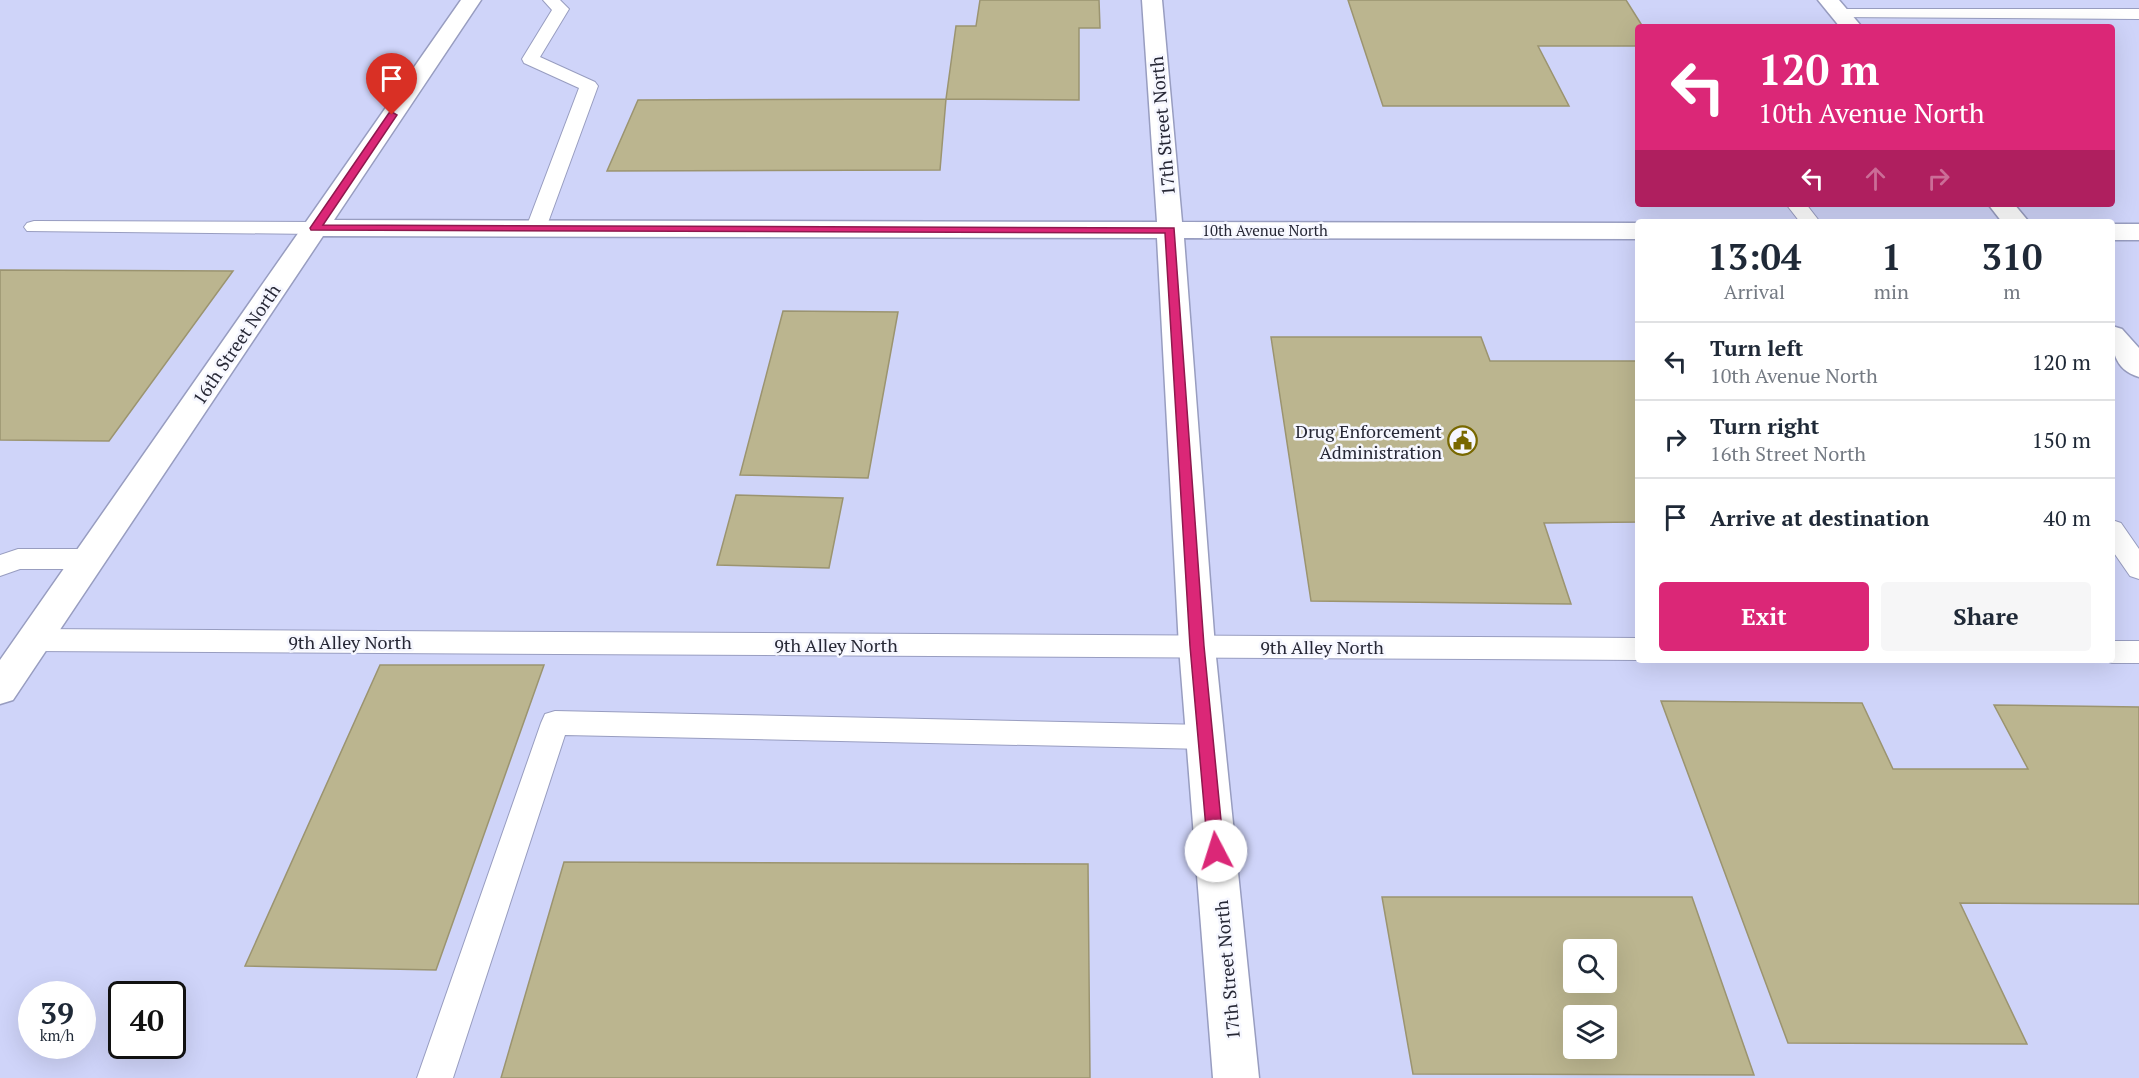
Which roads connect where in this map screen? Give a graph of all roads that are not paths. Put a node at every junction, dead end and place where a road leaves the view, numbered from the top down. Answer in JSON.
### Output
{"nodes":[{"id":1,"x":471,"y":0,"type":"edge"},
{"id":2,"x":551,"y":0,"type":"edge"},
{"id":3,"x":1152,"y":0,"type":"edge"},
{"id":4,"x":1840,"y":14,"type":"edge"},
{"id":5,"x":2139,"y":14,"type":"edge"},
{"id":6,"x":1798,"y":207,"type":"edge"},
{"id":7,"x":2004,"y":207,"type":"edge"},
{"id":8,"x":1808,"y":219,"type":"edge"},
{"id":9,"x":2014,"y":219,"type":"edge"},
{"id":10,"x":34,"y":227,"type":"dead end"},
{"id":11,"x":315,"y":228,"type":"junction"},
{"id":12,"x":536,"y":228,"type":"junction"},
{"id":13,"x":1170,"y":230,"type":"junction"},
{"id":14,"x":1635,"y":231,"type":"edge"},
{"id":15,"x":2115,"y":232,"type":"edge"},
{"id":16,"x":2139,"y":232,"type":"edge"},
{"id":17,"x":2115,"y":534,"type":"edge"},
{"id":18,"x":6,"y":557,"type":"edge"},
{"id":19,"x":89,"y":559,"type":"junction"},
{"id":20,"x":2139,"y":569,"type":"edge"},
{"id":21,"x":33,"y":640,"type":"junction"},
{"id":22,"x":1197,"y":646,"type":"junction"},
{"id":23,"x":1635,"y":649,"type":"edge"},
{"id":24,"x":2115,"y":652,"type":"edge"},
{"id":25,"x":2139,"y":652,"type":"edge"},
{"id":26,"x":0,"y":689,"type":"edge"},
{"id":27,"x":1206,"y":737,"type":"junction"},
{"id":28,"x":435,"y":1078,"type":"edge"},
{"id":29,"x":1236,"y":1078,"type":"edge"}],
"edges":[{"from":1,"to":11,"type":"street","name":"16th Street North"},
{"from":2,"to":12,"type":"lane"},
{"from":3,"to":13,"type":"street","name":"17th Street North"},
{"from":4,"to":5,"type":"lane"},
{"from":6,"to":8,"type":"lane"},
{"from":7,"to":9,"type":"street"},
{"from":10,"to":11,"type":"lane"},
{"from":11,"to":12,"type":"street","name":"10th Avenue North"},
{"from":11,"to":19,"type":"street","name":"16th Street North"},
{"from":12,"to":13,"type":"street","name":"10th Avenue North"},
{"from":13,"to":14,"type":"street","name":"10th Avenue North"},
{"from":13,"to":22,"type":"street","name":"17th Street North"},
{"from":15,"to":16,"type":"street"},
{"from":17,"to":20,"type":"lane"},
{"from":18,"to":19,"type":"lane"},
{"from":19,"to":21,"type":"street","name":"16th Street North"},
{"from":21,"to":22,"type":"lane","name":"9th Alley North"},
{"from":21,"to":26,"type":"street","name":"16th Street North"},
{"from":22,"to":23,"type":"lane","name":"9th Alley North"},
{"from":22,"to":27,"type":"street","name":"17th Street North"},
{"from":24,"to":25,"type":"lane"},
{"from":27,"to":28,"type":"lane"},
{"from":27,"to":29,"type":"street","name":"17th Street North"}]}
